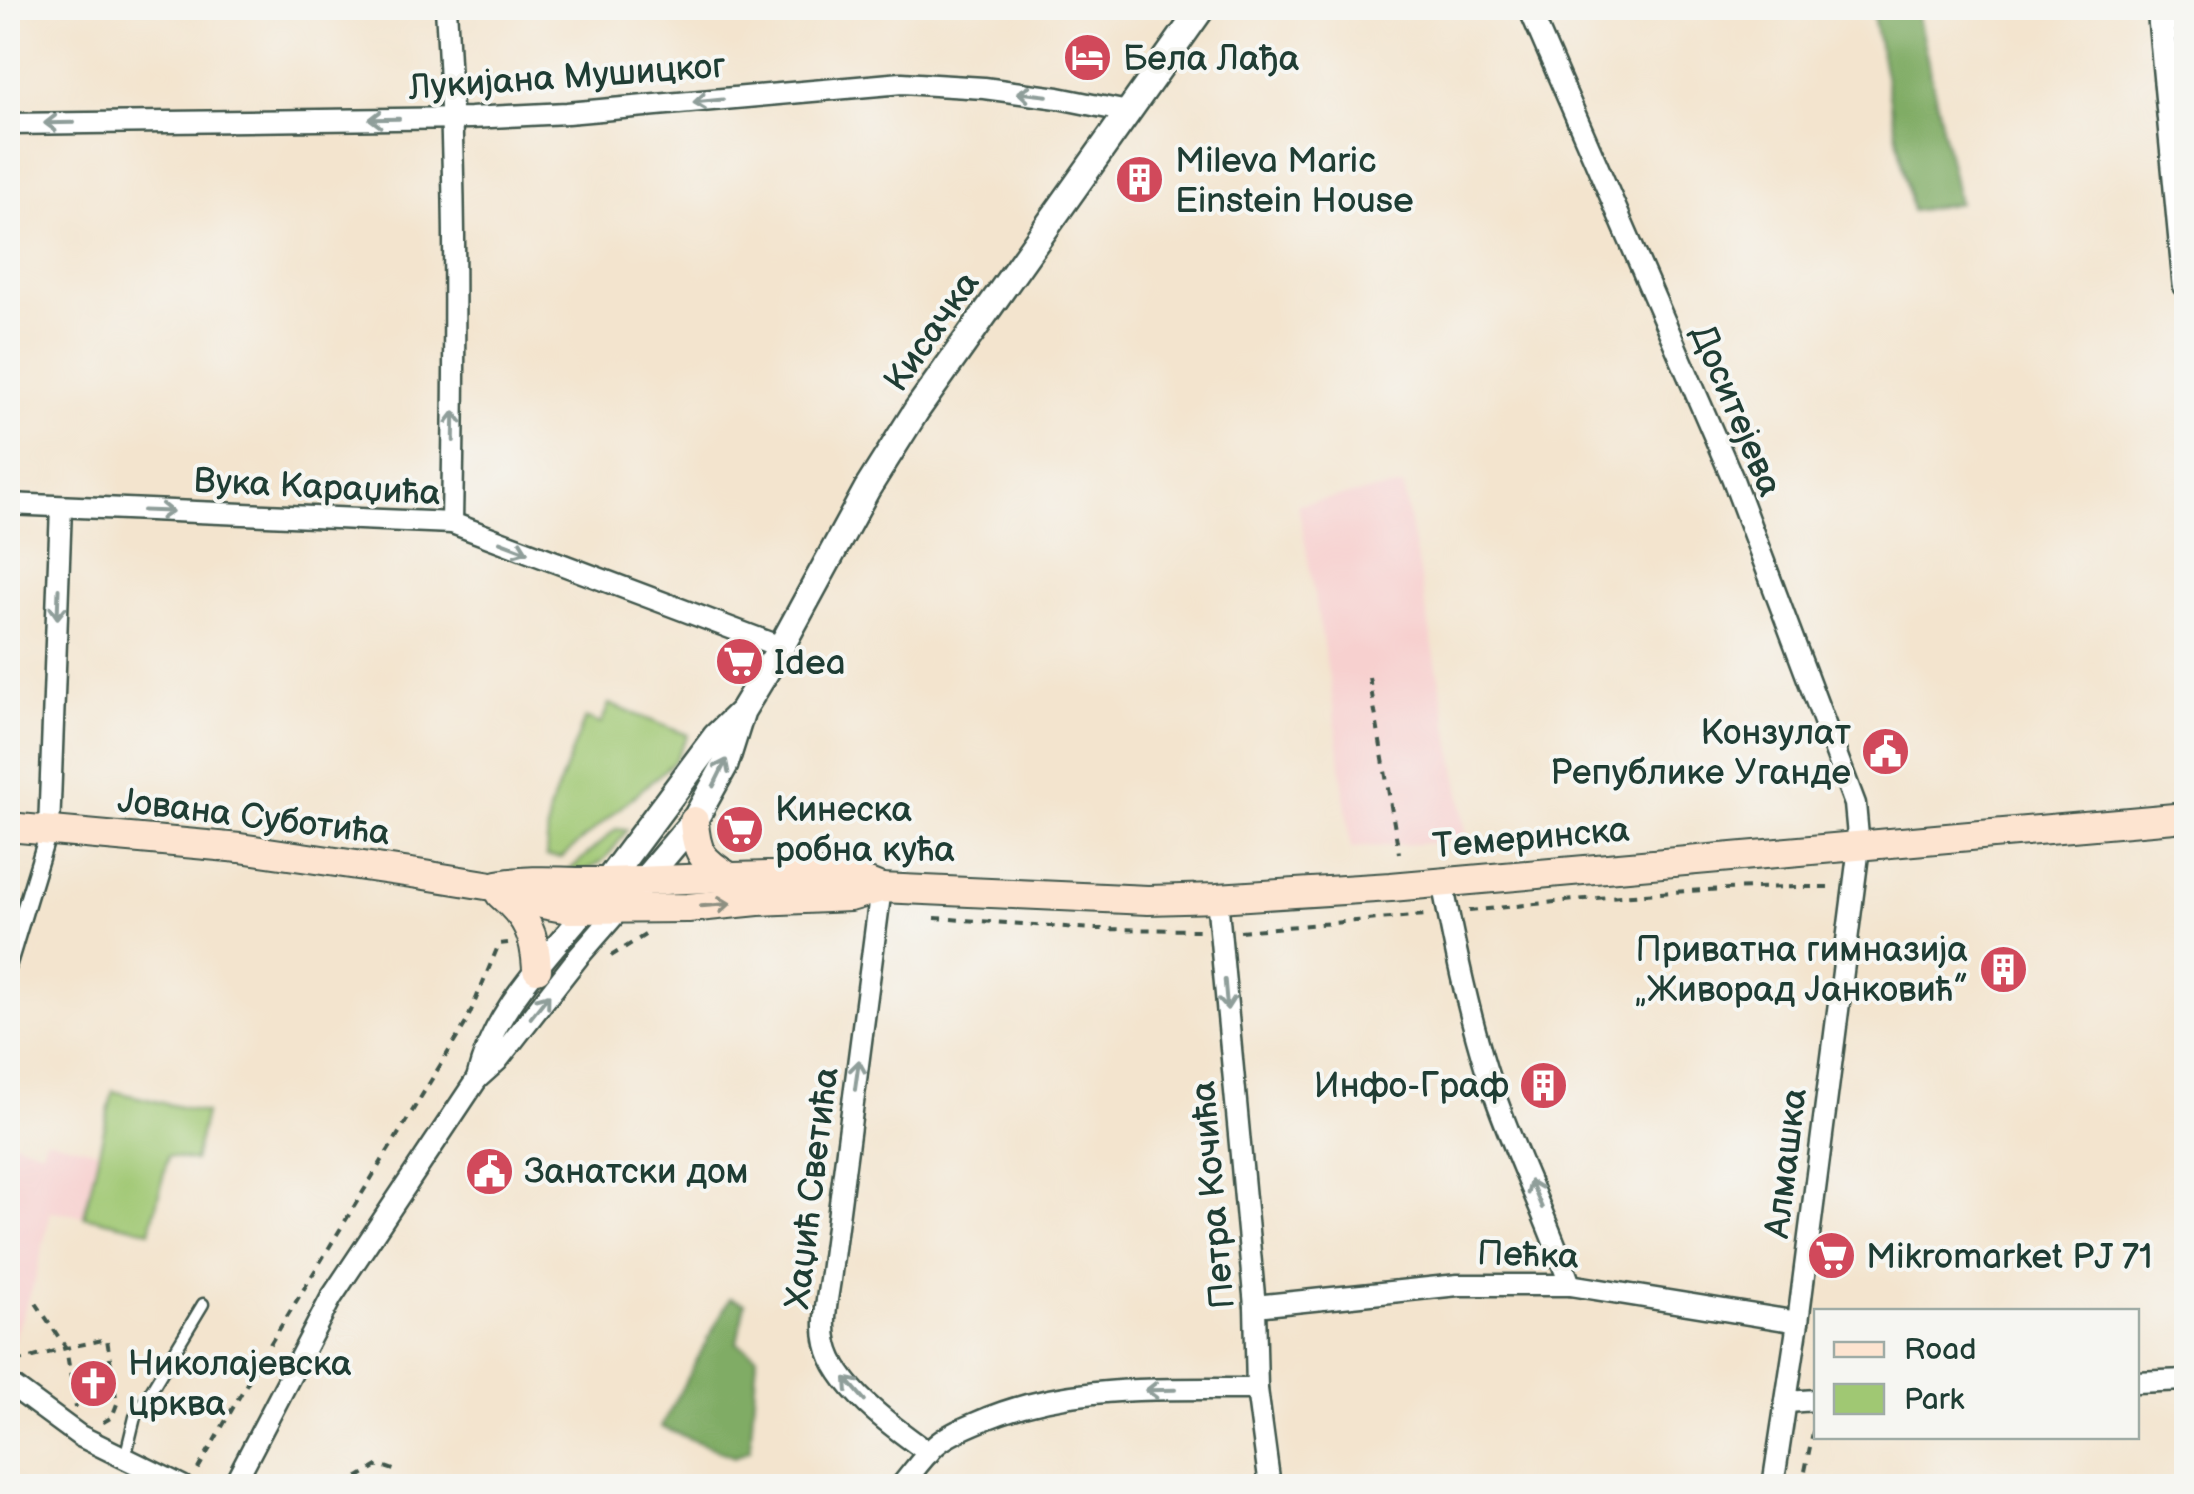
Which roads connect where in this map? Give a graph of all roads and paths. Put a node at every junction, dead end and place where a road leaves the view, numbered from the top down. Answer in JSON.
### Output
{"nodes":[{"id":1,"x":446,"y":8,"type":"edge"},
{"id":2,"x":1202,"y":8,"type":"edge"},
{"id":3,"x":1529,"y":8,"type":"edge"},
{"id":4,"x":2160,"y":8,"type":"edge"},
{"id":5,"x":1128,"y":112,"type":"junction"},
{"id":6,"x":453,"y":118,"type":"junction"},
{"id":7,"x":8,"y":124,"type":"edge"},
{"id":8,"x":2186,"y":284,"type":"edge"},
{"id":9,"x":8,"y":504,"type":"edge"},
{"id":10,"x":61,"y":507,"type":"junction"},
{"id":11,"x":452,"y":524,"type":"junction"},
{"id":12,"x":781,"y":647,"type":"junction"},
{"id":13,"x":1369,"y":678,"type":"dead end"},
{"id":14,"x":742,"y":711,"type":"junction"},
{"id":15,"x":2186,"y":817,"type":"edge"},
{"id":16,"x":694,"y":822,"type":"junction"},
{"id":17,"x":8,"y":827,"type":"edge"},
{"id":18,"x":49,"y":830,"type":"junction"},
{"id":19,"x":1859,"y":847,"type":"junction"},
{"id":20,"x":1399,"y":853,"type":"dead end"},
{"id":21,"x":728,"y":876,"type":"junction"},
{"id":22,"x":644,"y":881,"type":"junction"},
{"id":23,"x":1442,"y":881,"type":"junction"},
{"id":24,"x":606,"y":882,"type":"junction"},
{"id":25,"x":492,"y":886,"type":"junction"},
{"id":26,"x":881,"y":888,"type":"junction"},
{"id":27,"x":1217,"y":898,"type":"junction"},
{"id":28,"x":586,"y":910,"type":"junction"},
{"id":29,"x":619,"y":910,"type":"junction"},
{"id":30,"x":650,"y":932,"type":"dead end"},
{"id":31,"x":510,"y":943,"type":"dead end"},
{"id":32,"x":608,"y":958,"type":"dead end"},
{"id":33,"x":8,"y":965,"type":"edge"},
{"id":34,"x":538,"y":969,"type":"junction"},
{"id":35,"x":476,"y":1079,"type":"junction"},
{"id":36,"x":1570,"y":1285,"type":"junction"},
{"id":37,"x":36,"y":1303,"type":"dead end"},
{"id":38,"x":204,"y":1304,"type":"dead end"},
{"id":39,"x":1255,"y":1306,"type":"junction"},
{"id":40,"x":1798,"y":1322,"type":"junction"},
{"id":41,"x":86,"y":1344,"type":"junction"},
{"id":42,"x":66,"y":1348,"type":"junction"},
{"id":43,"x":88,"y":1354,"type":"dead end"},
{"id":44,"x":8,"y":1366,"type":"edge"},
{"id":45,"x":2186,"y":1380,"type":"edge"},
{"id":46,"x":2139,"y":1382,"type":"edge"},
{"id":47,"x":8,"y":1384,"type":"edge"},
{"id":48,"x":1257,"y":1389,"type":"junction"},
{"id":49,"x":1814,"y":1400,"type":"edge"},
{"id":50,"x":1787,"y":1402,"type":"junction"},
{"id":51,"x":79,"y":1415,"type":"dead end"},
{"id":52,"x":94,"y":1424,"type":"dead end"},
{"id":53,"x":1814,"y":1424,"type":"edge"},
{"id":54,"x":929,"y":1453,"type":"junction"},
{"id":55,"x":125,"y":1458,"type":"junction"},
{"id":56,"x":397,"y":1471,"type":"dead end"},
{"id":57,"x":189,"y":1479,"type":"edge"},
{"id":58,"x":233,"y":1486,"type":"edge"},
{"id":59,"x":344,"y":1486,"type":"edge"},
{"id":60,"x":901,"y":1486,"type":"edge"},
{"id":61,"x":1270,"y":1486,"type":"edge"},
{"id":62,"x":1774,"y":1486,"type":"edge"},
{"id":63,"x":1802,"y":1486,"type":"edge"}],
"edges":[{"from":1,"to":6,"type":"street"},
{"from":2,"to":5,"type":"street","name":"Кисачка"},
{"from":3,"to":19,"type":"street","name":"Доситејева"},
{"from":4,"to":8,"type":"street"},
{"from":5,"to":6,"type":"street","name":"Лукијана Мушицког","one_way":true},
{"from":5,"to":12,"type":"street","name":"Кисачка"},
{"from":6,"to":7,"type":"street","name":"Лукијана Мушицког","one_way":true},
{"from":11,"to":6,"type":"street","one_way":true},
{"from":9,"to":10,"type":"street","name":"Вука Караџића"},
{"from":10,"to":11,"type":"street","name":"Вука Караџића","one_way":true},
{"from":10,"to":18,"type":"street","one_way":true},
{"from":11,"to":12,"type":"street","name":"Вука Караџића","one_way":true},
{"from":12,"to":14,"type":"street","name":"Кисачка"},
{"from":13,"to":20,"type":"path"},
{"from":16,"to":14,"type":"street","name":"Кисачка","one_way":true},
{"from":14,"to":24,"type":"street","name":"Кисачка"},
{"from":15,"to":19,"type":"main road","name":"Темеринска"},
{"from":16,"to":21,"type":"main road"},
{"from":16,"to":22,"type":"street","name":"Кисачка"},
{"from":17,"to":18,"type":"main road","name":"Јована Суботића"},
{"from":18,"to":25,"type":"main road","name":"Јована Суботића"},
{"from":18,"to":33,"type":"street"},
{"from":19,"to":23,"type":"main road","name":"Темеринска"},
{"from":19,"to":40,"type":"street","name":"Алмашка"},
{"from":21,"to":22,"type":"main road","name":"Темеринска"},
{"from":21,"to":26,"type":"main road","name":"Темеринска"},
{"from":22,"to":24,"type":"main road","name":"Темеринска"},
{"from":22,"to":29,"type":"street","name":"Кисачка"},
{"from":23,"to":27,"type":"main road","name":"Темеринска"},
{"from":36,"to":23,"type":"street","one_way":true},
{"from":24,"to":25,"type":"main road","name":"Јована Суботића"},
{"from":24,"to":28,"type":"street","name":"Кисачка"},
{"from":25,"to":28,"type":"main road","name":"Јована Суботића"},
{"from":25,"to":34,"type":"main road"},
{"from":26,"to":27,"type":"main road","name":"Темеринска"},
{"from":29,"to":26,"type":"main road","name":"Темеринска","one_way":true},
{"from":54,"to":26,"type":"street","name":"Хаџић Светића","one_way":true},
{"from":27,"to":39,"type":"street","name":"Петра Кочића","one_way":true},
{"from":28,"to":29,"type":"main road","name":"Јована Суботића"},
{"from":28,"to":34,"type":"street"},
{"from":35,"to":29,"type":"street","one_way":true},
{"from":30,"to":32,"type":"path"},
{"from":31,"to":57,"type":"path"},
{"from":34,"to":35,"type":"street"},
{"from":35,"to":58,"type":"street"},
{"from":36,"to":39,"type":"street","name":"Пећка"},
{"from":36,"to":40,"type":"street","name":"Пећка"},
{"from":37,"to":42,"type":"path"},
{"from":38,"to":55,"type":"lane"},
{"from":39,"to":48,"type":"street","name":"Петра Кочића"},
{"from":40,"to":50,"type":"street","name":"Алмашка"},
{"from":41,"to":42,"type":"path"},
{"from":41,"to":43,"type":"path"},
{"from":41,"to":52,"type":"path"},
{"from":42,"to":44,"type":"path"},
{"from":42,"to":51,"type":"path"},
{"from":45,"to":46,"type":"street"},
{"from":47,"to":55,"type":"street"},
{"from":48,"to":54,"type":"street","one_way":true},
{"from":48,"to":61,"type":"street","name":"Петра Кочића"},
{"from":49,"to":50,"type":"street"},
{"from":50,"to":62,"type":"street","name":"Алмашка"},
{"from":53,"to":63,"type":"path"},
{"from":54,"to":60,"type":"street"},
{"from":55,"to":57,"type":"street"},
{"from":56,"to":59,"type":"path"}]}
